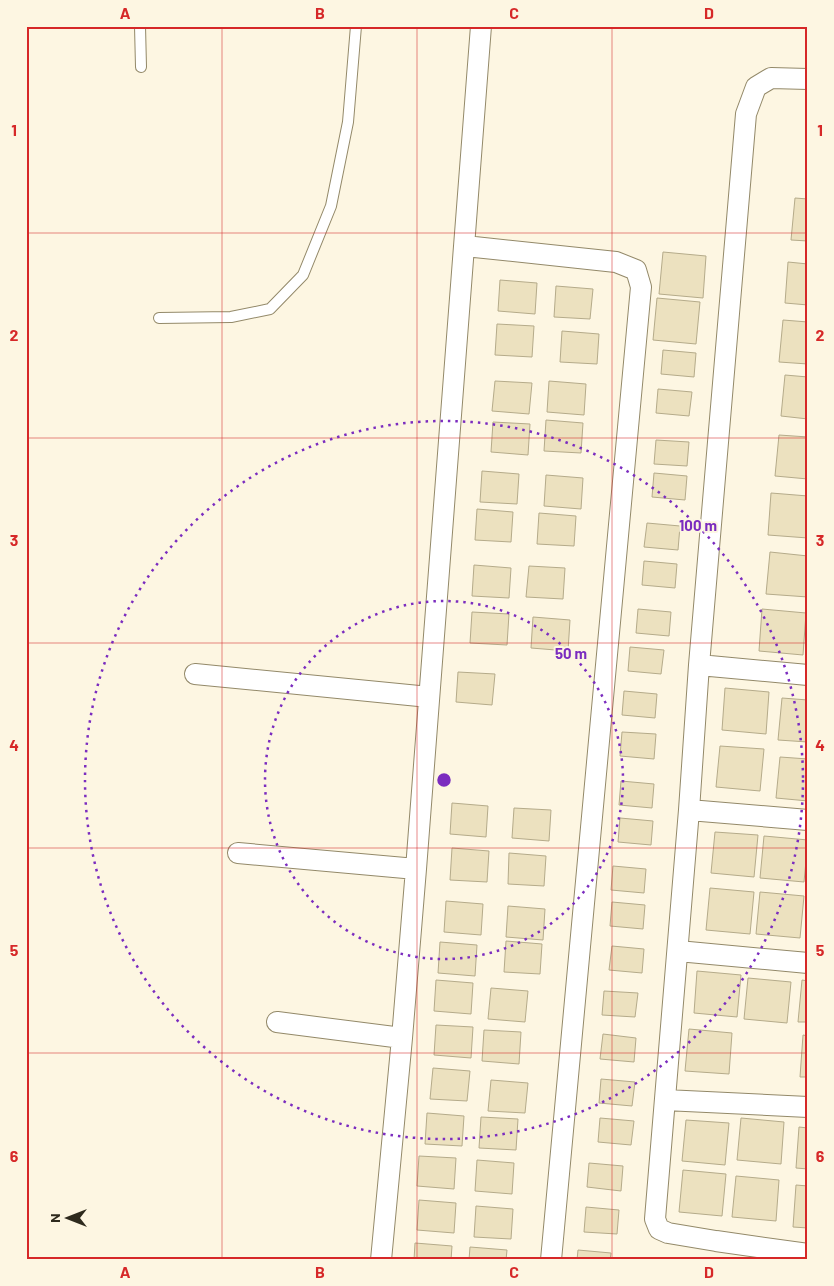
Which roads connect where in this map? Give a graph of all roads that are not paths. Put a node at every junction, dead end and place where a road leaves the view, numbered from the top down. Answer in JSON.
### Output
{"nodes":[{"id":1,"x":140,"y":26,"type":"edge"},
{"id":2,"x":356,"y":26,"type":"edge"},
{"id":3,"x":481,"y":26,"type":"edge"},
{"id":4,"x":141,"y":67,"type":"dead end"},
{"id":5,"x":808,"y":79,"type":"edge"},
{"id":6,"x":465,"y":246,"type":"junction"},
{"id":7,"x":159,"y":318,"type":"dead end"},
{"id":8,"x":699,"y":665,"type":"junction"},
{"id":9,"x":195,"y":674,"type":"dead end"},
{"id":10,"x":808,"y":675,"type":"edge"},
{"id":11,"x":429,"y":697,"type":"junction"},
{"id":12,"x":689,"y":810,"type":"junction"},
{"id":13,"x":808,"y":820,"type":"edge"},
{"id":14,"x":238,"y":853,"type":"dead end"},
{"id":15,"x":416,"y":869,"type":"junction"},
{"id":16,"x":678,"y":951,"type":"junction"},
{"id":17,"x":808,"y":962,"type":"edge"},
{"id":18,"x":277,"y":1022,"type":"dead end"},
{"id":19,"x":402,"y":1038,"type":"junction"},
{"id":20,"x":665,"y":1100,"type":"junction"},
{"id":21,"x":808,"y":1107,"type":"edge"},
{"id":22,"x":715,"y":1250,"type":"edge"},
{"id":23,"x":808,"y":1254,"type":"edge"},
{"id":24,"x":381,"y":1260,"type":"edge"},
{"id":25,"x":551,"y":1260,"type":"edge"}],
"edges":[{"from":1,"to":4,"type":"lane"},
{"from":2,"to":7,"type":"lane"},
{"from":3,"to":6,"type":"street"},
{"from":5,"to":8,"type":"street"},
{"from":6,"to":11,"type":"street"},
{"from":6,"to":25,"type":"street"},
{"from":8,"to":10,"type":"street"},
{"from":8,"to":12,"type":"street"},
{"from":9,"to":11,"type":"street"},
{"from":11,"to":15,"type":"street"},
{"from":12,"to":13,"type":"street"},
{"from":12,"to":16,"type":"street"},
{"from":14,"to":15,"type":"street"},
{"from":15,"to":19,"type":"street"},
{"from":16,"to":17,"type":"street"},
{"from":16,"to":20,"type":"street"},
{"from":18,"to":19,"type":"street"},
{"from":19,"to":24,"type":"street"},
{"from":20,"to":21,"type":"street"},
{"from":20,"to":22,"type":"street"},
{"from":22,"to":23,"type":"street"}]}
